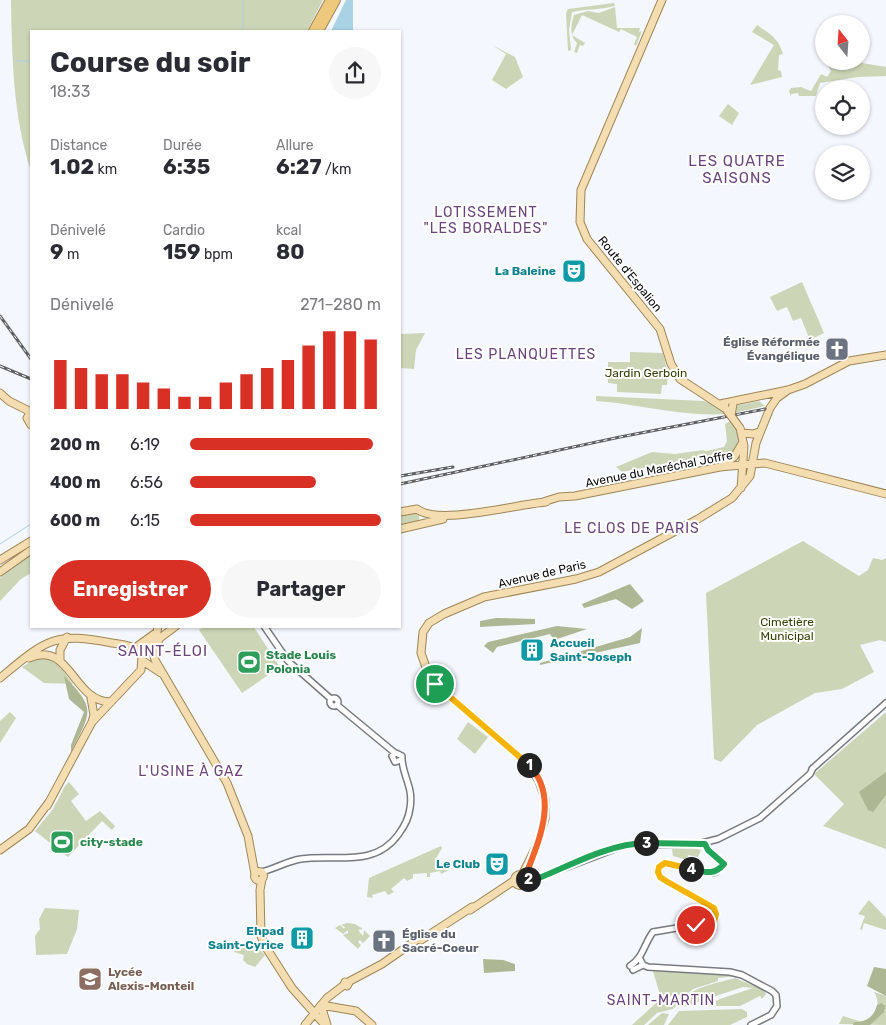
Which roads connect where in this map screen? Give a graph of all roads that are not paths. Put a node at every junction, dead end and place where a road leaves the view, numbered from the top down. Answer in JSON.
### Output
{"nodes":[{"id":1,"x":330,"y":0,"type":"edge"},
{"id":2,"x":336,"y":0,"type":"edge"},
{"id":3,"x":662,"y":0,"type":"edge"},
{"id":4,"x":314,"y":30,"type":"edge"},
{"id":5,"x":320,"y":30,"type":"edge"},
{"id":6,"x":886,"y":356,"type":"edge"},
{"id":7,"x":785,"y":392,"type":"junction"},
{"id":8,"x":0,"y":393,"type":"edge"},
{"id":9,"x":761,"y":397,"type":"junction"},
{"id":10,"x":734,"y":402,"type":"junction"},
{"id":11,"x":720,"y":404,"type":"junction"},
{"id":12,"x":770,"y":408,"type":"junction"},
{"id":13,"x":729,"y":412,"type":"junction"},
{"id":14,"x":30,"y":413,"type":"edge"},
{"id":15,"x":741,"y":430,"type":"junction"},
{"id":16,"x":759,"y":432,"type":"junction"},
{"id":17,"x":744,"y":444,"type":"junction"},
{"id":18,"x":734,"y":457,"type":"junction"},
{"id":19,"x":748,"y":461,"type":"junction"},
{"id":20,"x":763,"y":463,"type":"junction"},
{"id":21,"x":720,"y":467,"type":"junction"},
{"id":22,"x":750,"y":476,"type":"junction"},
{"id":23,"x":740,"y":477,"type":"junction"},
{"id":24,"x":743,"y":486,"type":"junction"},
{"id":25,"x":886,"y":494,"type":"edge"},
{"id":26,"x":524,"y":505,"type":"junction"},
{"id":27,"x":401,"y":512,"type":"edge"},
{"id":28,"x":401,"y":529,"type":"edge"},
{"id":29,"x":30,"y":542,"type":"edge"},
{"id":30,"x":30,"y":551,"type":"edge"},
{"id":31,"x":0,"y":560,"type":"edge"},
{"id":32,"x":0,"y":572,"type":"edge"},
{"id":33,"x":157,"y":628,"type":"edge"},
{"id":34,"x":167,"y":628,"type":"edge"},
{"id":35,"x":174,"y":628,"type":"edge"},
{"id":36,"x":265,"y":628,"type":"edge"},
{"id":37,"x":67,"y":638,"type":"junction"},
{"id":38,"x":159,"y":640,"type":"junction"},
{"id":39,"x":139,"y":653,"type":"junction"},
{"id":40,"x":60,"y":661,"type":"junction"},
{"id":41,"x":154,"y":669,"type":"junction"},
{"id":42,"x":141,"y":670,"type":"junction"},
{"id":43,"x":162,"y":674,"type":"junction"},
{"id":44,"x":0,"y":679,"type":"edge"},
{"id":45,"x":91,"y":698,"type":"junction"},
{"id":46,"x":111,"y":702,"type":"junction"},
{"id":47,"x":886,"y":703,"type":"edge"},
{"id":48,"x":92,"y":722,"type":"junction"},
{"id":49,"x":705,"y":844,"type":"junction"},
{"id":50,"x":0,"y":850,"type":"edge"},
{"id":51,"x":259,"y":876,"type":"junction"},
{"id":52,"x":524,"y":878,"type":"junction"},
{"id":53,"x":641,"y":962,"type":"junction"},
{"id":54,"x":632,"y":968,"type":"dead end"},
{"id":55,"x":321,"y":1005,"type":"junction"},
{"id":56,"x":313,"y":1014,"type":"junction"},
{"id":57,"x":325,"y":1024,"type":"edge"},
{"id":58,"x":305,"y":1025,"type":"edge"},
{"id":59,"x":372,"y":1025,"type":"edge"},
{"id":60,"x":751,"y":1025,"type":"edge"}],
"edges":[{"from":1,"to":4,"type":"highway"},
{"from":2,"to":5,"type":"highway"},
{"from":3,"to":11,"type":"main road","name":"Route d'Espalion"},
{"from":6,"to":7,"type":"main road"},
{"from":7,"to":9,"type":"main road"},
{"from":7,"to":12,"type":"main road"},
{"from":8,"to":14,"type":"main road"},
{"from":9,"to":10,"type":"main road"},
{"from":9,"to":12,"type":"main road"},
{"from":10,"to":11,"type":"main road"},
{"from":10,"to":13,"type":"main road","bridge":true},
{"from":11,"to":13,"type":"main road","name":"Route d'Espalion"},
{"from":12,"to":16,"type":"main road"},
{"from":13,"to":15,"type":"main road","bridge":true},
{"from":15,"to":16,"type":"main road"},
{"from":15,"to":17,"type":"main road"},
{"from":16,"to":19,"type":"main road"},
{"from":17,"to":18,"type":"main road"},
{"from":17,"to":19,"type":"main road"},
{"from":18,"to":19,"type":"main road"},
{"from":18,"to":21,"type":"main road"},
{"from":19,"to":20,"type":"main road"},
{"from":19,"to":21,"type":"main road","name":"Avenue du Maréchal Joffre"},
{"from":19,"to":22,"type":"main road","name":"Avenue de Paris"},
{"from":19,"to":23,"type":"main road"},
{"from":19,"to":24,"type":"main road"},
{"from":20,"to":22,"type":"main road"},
{"from":20,"to":25,"type":"main road"},
{"from":21,"to":23,"type":"main road"},
{"from":21,"to":26,"type":"main road","name":"Avenue du Maréchal Joffre"},
{"from":22,"to":24,"type":"main road","name":"Avenue de Paris"},
{"from":23,"to":24,"type":"main road"},
{"from":24,"to":52,"type":"main road","name":"Avenue de Paris"},
{"from":26,"to":27,"type":"main road","name":"Avenue du Maréchal Joffre"},
{"from":26,"to":28,"type":"main road","name":"Avenue du Maréchal Joffre"},
{"from":29,"to":31,"type":"main road"},
{"from":30,"to":32,"type":"main road"},
{"from":33,"to":39,"type":"main road"},
{"from":34,"to":39,"type":"main road"},
{"from":35,"to":38,"type":"main road"},
{"from":36,"to":51,"type":"street"},
{"from":37,"to":39,"type":"main road"},
{"from":37,"to":40,"type":"main road"},
{"from":37,"to":44,"type":"main road"},
{"from":38,"to":39,"type":"main road"},
{"from":38,"to":43,"type":"main road"},
{"from":39,"to":41,"type":"main road"},
{"from":39,"to":42,"type":"main road"},
{"from":40,"to":44,"type":"main road"},
{"from":40,"to":45,"type":"main road"},
{"from":41,"to":42,"type":"main road"},
{"from":41,"to":43,"type":"main road"},
{"from":42,"to":46,"type":"main road"},
{"from":43,"to":51,"type":"main road"},
{"from":45,"to":46,"type":"main road"},
{"from":45,"to":48,"type":"main road"},
{"from":46,"to":48,"type":"main road"},
{"from":47,"to":49,"type":"street"},
{"from":48,"to":50,"type":"main road"},
{"from":49,"to":52,"type":"street"},
{"from":49,"to":53,"type":"street"},
{"from":51,"to":56,"type":"main road"},
{"from":52,"to":55,"type":"main road"},
{"from":53,"to":54,"type":"street"},
{"from":53,"to":60,"type":"street"},
{"from":55,"to":56,"type":"main road"},
{"from":55,"to":57,"type":"main road"},
{"from":55,"to":59,"type":"main road"},
{"from":56,"to":57,"type":"main road"},
{"from":56,"to":58,"type":"main road"}]}
